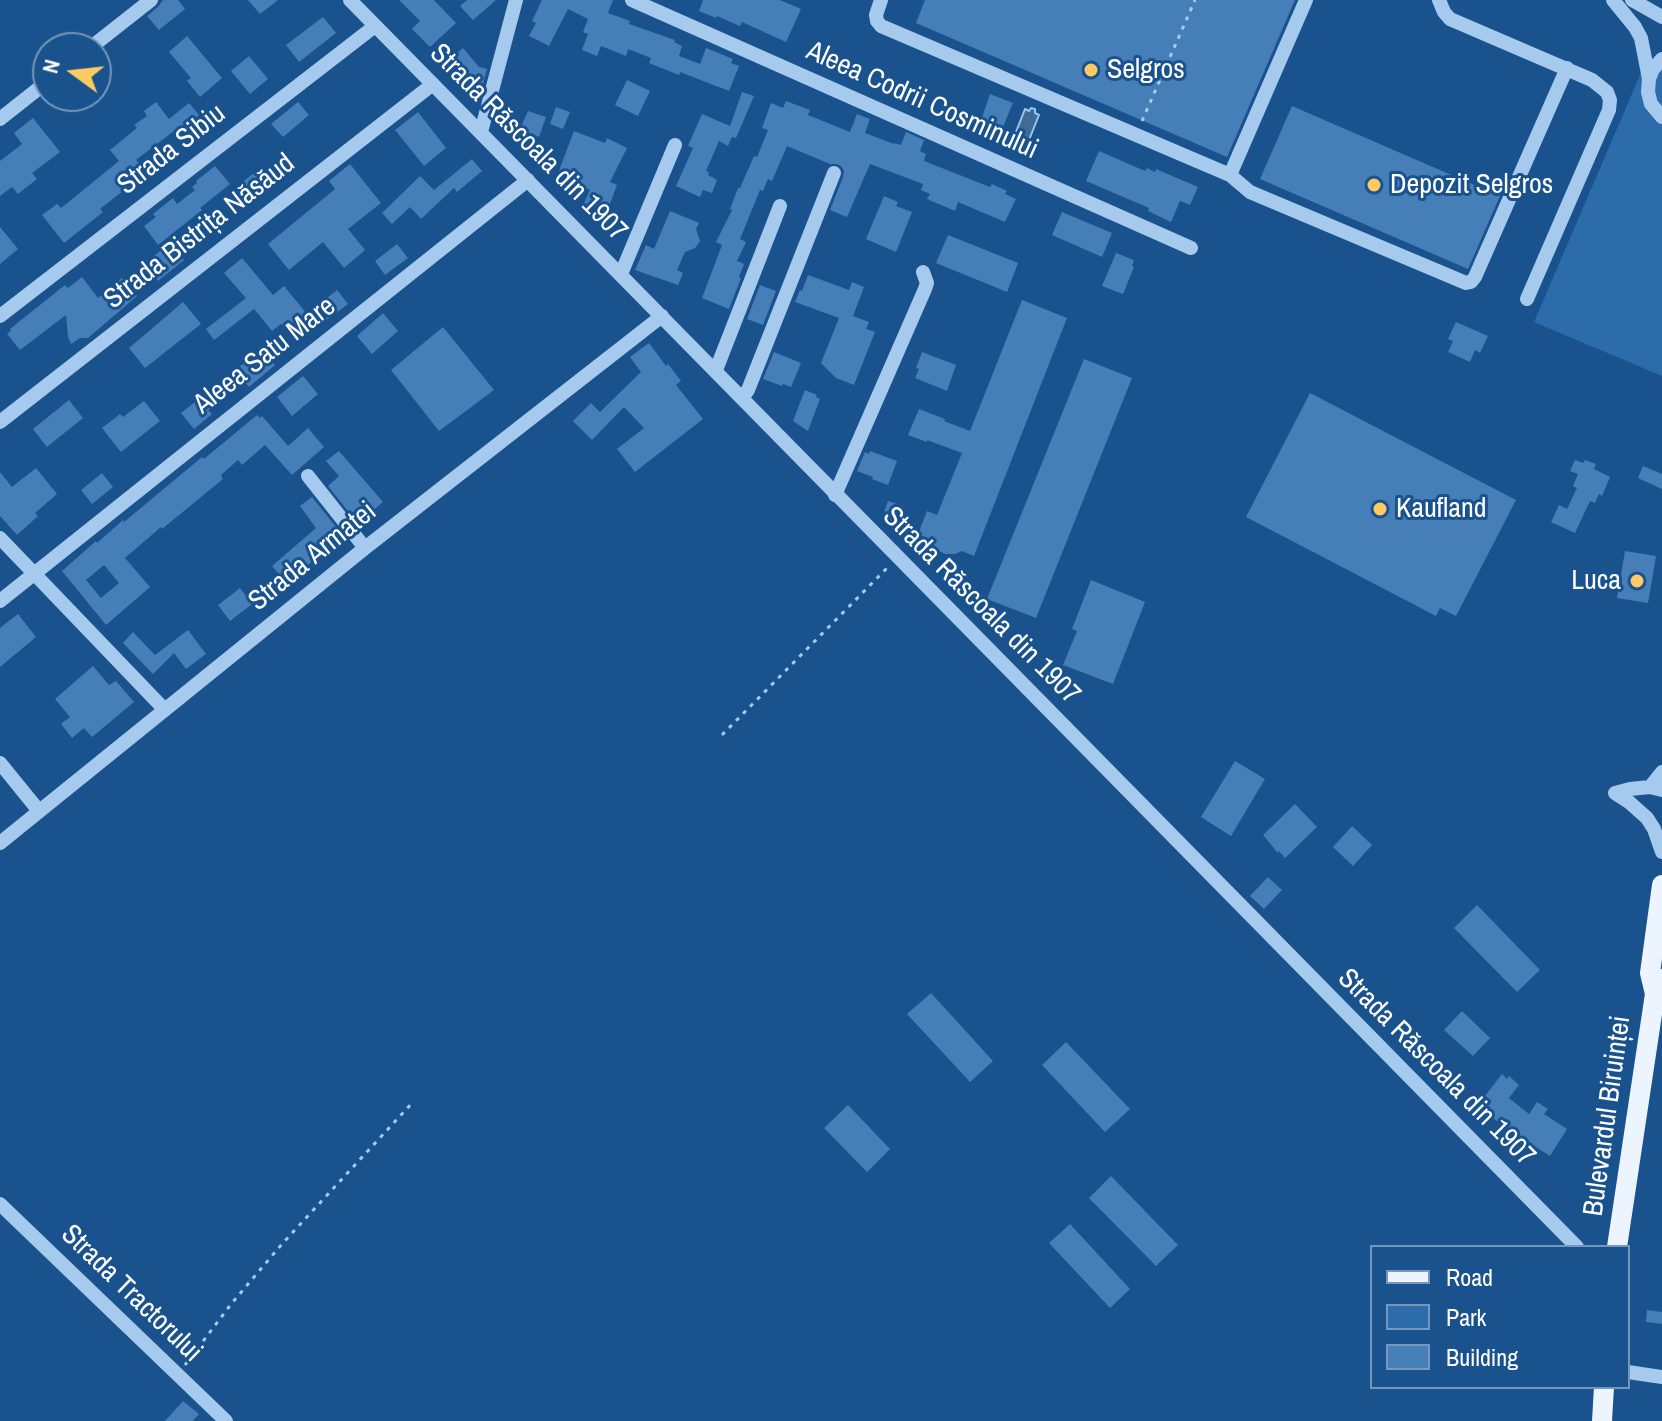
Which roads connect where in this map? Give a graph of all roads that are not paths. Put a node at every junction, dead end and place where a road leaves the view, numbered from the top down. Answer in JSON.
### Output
{"nodes":[{"id":1,"x":151,"y":0,"type":"edge"},
{"id":2,"x":350,"y":0,"type":"edge"},
{"id":3,"x":516,"y":0,"type":"edge"},
{"id":4,"x":632,"y":0,"type":"edge"},
{"id":5,"x":881,"y":0,"type":"edge"},
{"id":6,"x":1306,"y":0,"type":"edge"},
{"id":7,"x":1439,"y":0,"type":"edge"},
{"id":8,"x":1613,"y":0,"type":"edge"},
{"id":9,"x":1632,"y":0,"type":"edge"},
{"id":10,"x":1662,"y":17,"type":"edge"},
{"id":11,"x":375,"y":26,"type":"junction"},
{"id":12,"x":110,"y":32,"type":"edge"},
{"id":13,"x":1662,"y":59,"type":"edge"},
{"id":14,"x":1567,"y":68,"type":"junction"},
{"id":15,"x":1649,"y":79,"type":"junction"},
{"id":16,"x":433,"y":84,"type":"junction"},
{"id":17,"x":32,"y":94,"type":"edge"},
{"id":18,"x":1662,"y":117,"type":"edge"},
{"id":19,"x":0,"y":119,"type":"edge"},
{"id":20,"x":481,"y":132,"type":"junction"},
{"id":21,"x":675,"y":145,"type":"dead end"},
{"id":22,"x":834,"y":173,"type":"dead end"},
{"id":23,"x":1230,"y":175,"type":"junction"},
{"id":24,"x":528,"y":180,"type":"junction"},
{"id":25,"x":780,"y":206,"type":"dead end"},
{"id":26,"x":1191,"y":248,"type":"dead end"},
{"id":27,"x":923,"y":272,"type":"dead end"},
{"id":28,"x":621,"y":274,"type":"junction"},
{"id":29,"x":1527,"y":299,"type":"dead end"},
{"id":30,"x":0,"y":316,"type":"edge"},
{"id":31,"x":662,"y":316,"type":"junction"},
{"id":32,"x":716,"y":370,"type":"junction"},
{"id":33,"x":742,"y":398,"type":"junction"},
{"id":34,"x":0,"y":422,"type":"edge"},
{"id":35,"x":308,"y":476,"type":"dead end"},
{"id":36,"x":835,"y":495,"type":"junction"},
{"id":37,"x":0,"y":538,"type":"edge"},
{"id":38,"x":365,"y":548,"type":"junction"},
{"id":39,"x":35,"y":573,"type":"junction"},
{"id":40,"x":0,"y":601,"type":"edge"},
{"id":41,"x":165,"y":710,"type":"junction"},
{"id":42,"x":0,"y":763,"type":"edge"},
{"id":43,"x":1662,"y":772,"type":"edge"},
{"id":44,"x":1656,"y":788,"type":"edge"},
{"id":45,"x":39,"y":811,"type":"junction"},
{"id":46,"x":0,"y":843,"type":"edge"},
{"id":47,"x":1662,"y":852,"type":"edge"},
{"id":48,"x":1662,"y":885,"type":"edge"},
{"id":49,"x":1658,"y":987,"type":"edge"},
{"id":50,"x":0,"y":1204,"type":"edge"},
{"id":51,"x":1575,"y":1245,"type":"edge"},
{"id":52,"x":1617,"y":1245,"type":"edge"},
{"id":53,"x":1630,"y":1372,"type":"edge"},
{"id":54,"x":1662,"y":1377,"type":"edge"},
{"id":55,"x":1604,"y":1389,"type":"edge"},
{"id":56,"x":226,"y":1421,"type":"edge"},
{"id":57,"x":1602,"y":1421,"type":"edge"}],
"edges":[{"from":1,"to":12,"type":"street"},
{"from":2,"to":11,"type":"street","name":"Strada Răscoala din 1907"},
{"from":3,"to":20,"type":"street"},
{"from":4,"to":26,"type":"street","name":"Aleea Codrii Cosminului"},
{"from":5,"to":23,"type":"street"},
{"from":6,"to":23,"type":"street"},
{"from":7,"to":14,"type":"street"},
{"from":8,"to":15,"type":"street"},
{"from":9,"to":10,"type":"street"},
{"from":11,"to":16,"type":"street","name":"Strada Răscoala din 1907"},
{"from":11,"to":30,"type":"street","name":"Strada Sibiu"},
{"from":13,"to":15,"type":"street"},
{"from":14,"to":23,"type":"street"},
{"from":14,"to":29,"type":"street"},
{"from":15,"to":18,"type":"street"},
{"from":16,"to":20,"type":"street","name":"Strada Răscoala din 1907"},
{"from":16,"to":34,"type":"street","name":"Strada Bistrița Năsăud"},
{"from":17,"to":19,"type":"street"},
{"from":20,"to":24,"type":"street","name":"Strada Răscoala din 1907"},
{"from":21,"to":28,"type":"street"},
{"from":22,"to":33,"type":"street"},
{"from":24,"to":28,"type":"street","name":"Strada Răscoala din 1907"},
{"from":24,"to":39,"type":"street","name":"Aleea Satu Mare"},
{"from":25,"to":32,"type":"street"},
{"from":27,"to":36,"type":"street"},
{"from":28,"to":31,"type":"street","name":"Strada Răscoala din 1907"},
{"from":31,"to":32,"type":"street","name":"Strada Răscoala din 1907"},
{"from":31,"to":38,"type":"street","name":"Strada Armatei"},
{"from":32,"to":33,"type":"street","name":"Strada Răscoala din 1907"},
{"from":33,"to":36,"type":"street","name":"Strada Răscoala din 1907"},
{"from":35,"to":38,"type":"street"},
{"from":36,"to":51,"type":"street","name":"Strada Răscoala din 1907"},
{"from":37,"to":39,"type":"street"},
{"from":38,"to":41,"type":"street","name":"Strada Armatei"},
{"from":39,"to":40,"type":"street","name":"Aleea Satu Mare"},
{"from":39,"to":41,"type":"street"},
{"from":41,"to":45,"type":"street","name":"Strada Armatei"},
{"from":42,"to":45,"type":"street"},
{"from":43,"to":44,"type":"street"},
{"from":44,"to":47,"type":"street"},
{"from":45,"to":46,"type":"street","name":"Strada Armatei"},
{"from":48,"to":49,"type":"main road","name":"Bulevardul Biruinței"},
{"from":49,"to":52,"type":"main road","name":"Bulevardul Biruinței"},
{"from":50,"to":56,"type":"street","name":"Strada Tractorului"},
{"from":53,"to":54,"type":"street"},
{"from":55,"to":57,"type":"main road"}]}
